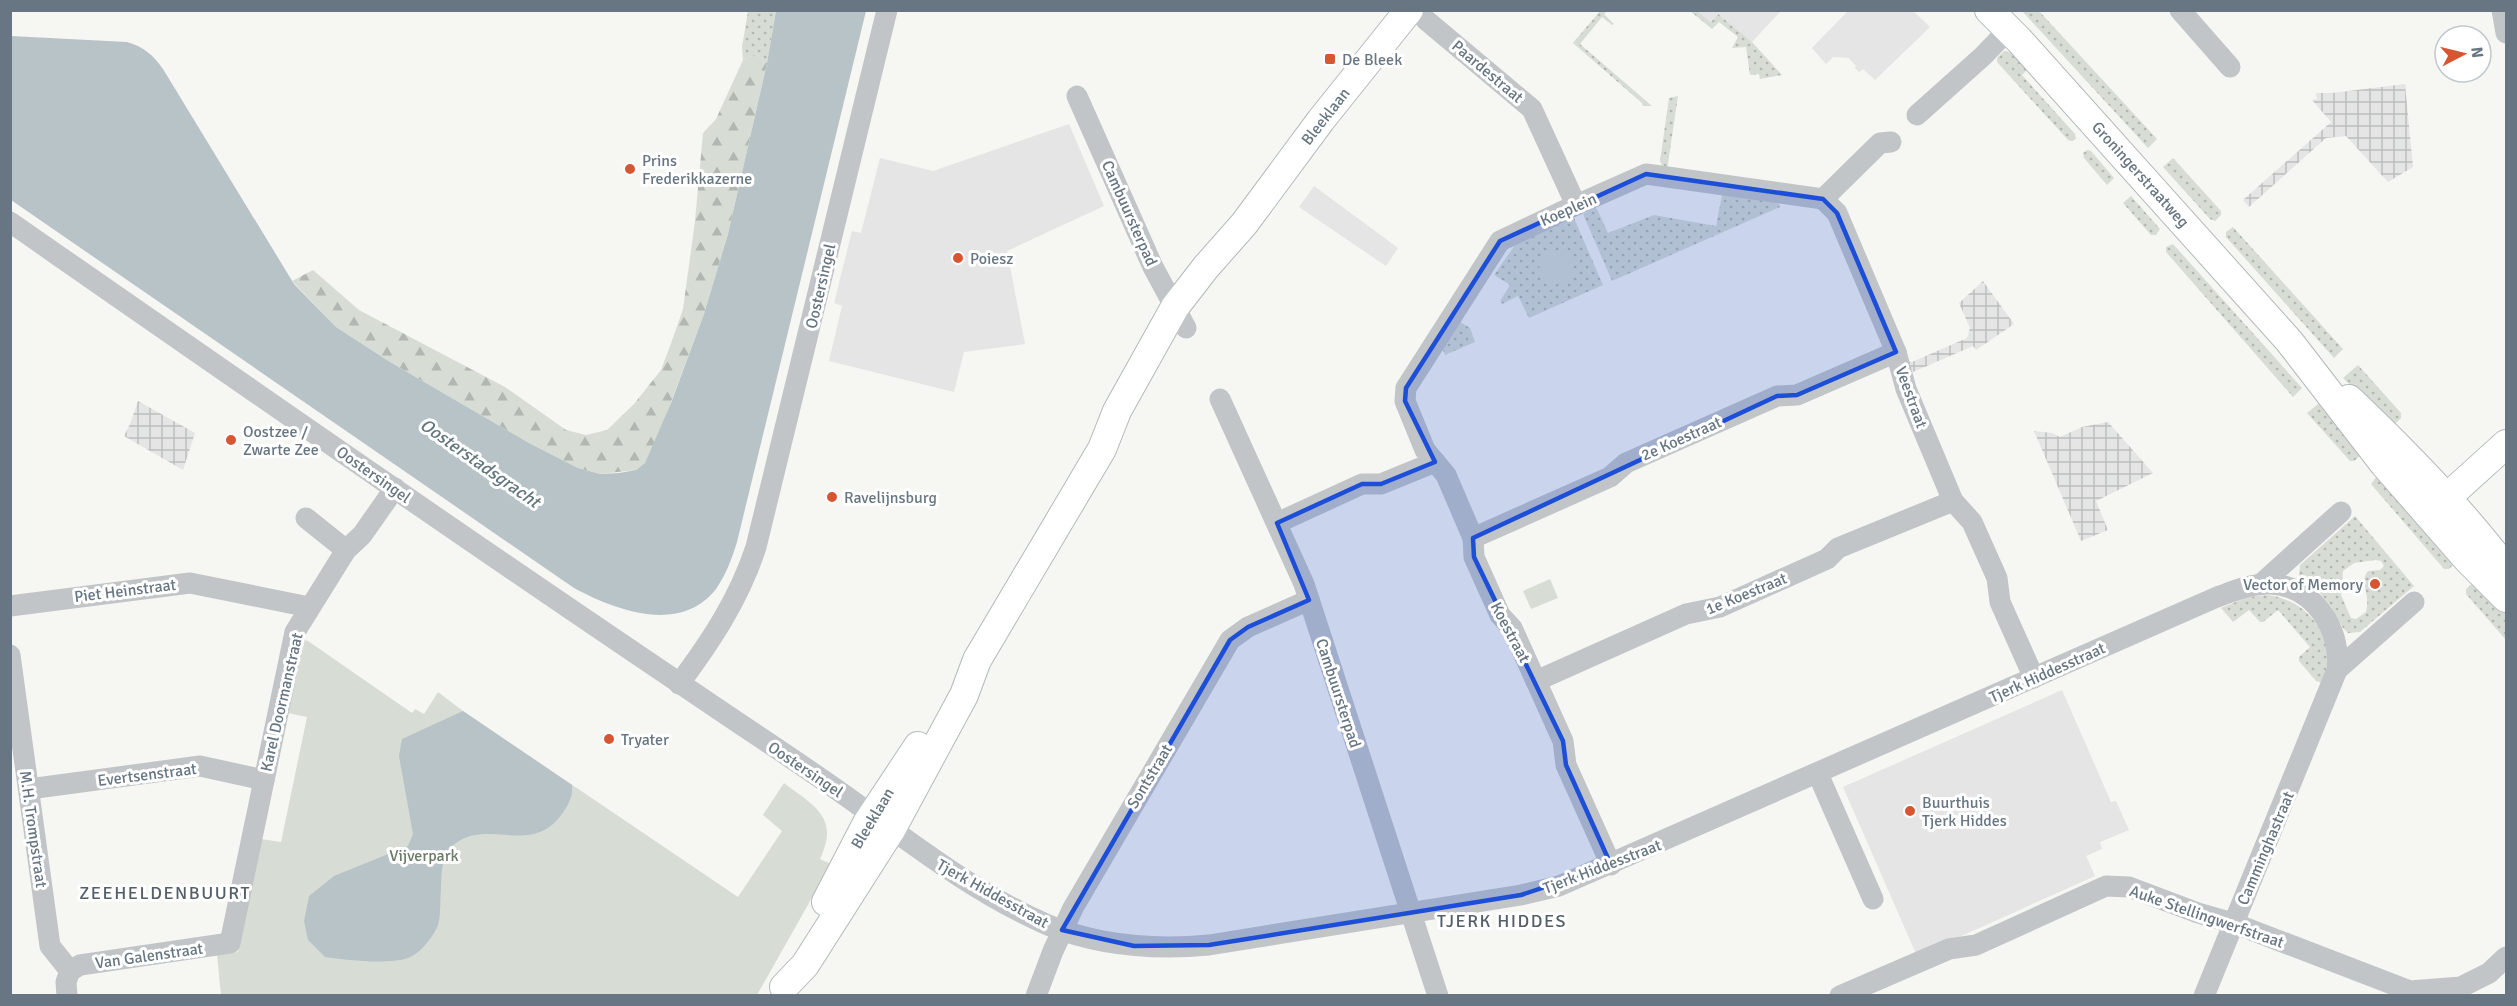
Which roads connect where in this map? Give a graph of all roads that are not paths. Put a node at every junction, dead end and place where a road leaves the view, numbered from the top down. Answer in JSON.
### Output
{"nodes":[{"id":1,"x":887,"y":10,"type":"edge"},
{"id":2,"x":1409,"y":10,"type":"edge"},
{"id":3,"x":1418,"y":10,"type":"edge"},
{"id":4,"x":2180,"y":10,"type":"edge"},
{"id":5,"x":2502,"y":10,"type":"edge"},
{"id":6,"x":1999,"y":20,"type":"edge"},
{"id":7,"x":2506,"y":33,"type":"edge"},
{"id":8,"x":2230,"y":67,"type":"dead end"},
{"id":9,"x":1077,"y":96,"type":"dead end"},
{"id":10,"x":1917,"y":115,"type":"dead end"},
{"id":11,"x":1891,"y":142,"type":"dead end"},
{"id":12,"x":1823,"y":199,"type":"junction"},
{"id":13,"x":1576,"y":205,"type":"junction"},
{"id":14,"x":10,"y":222,"type":"edge"},
{"id":15,"x":1181,"y":317,"type":"junction"},
{"id":16,"x":1896,"y":352,"type":"junction"},
{"id":17,"x":1220,"y":399,"type":"dead end"},
{"id":18,"x":1405,"y":401,"type":"joint"},
{"id":19,"x":2506,"y":444,"type":"edge"},
{"id":20,"x":1435,"y":462,"type":"junction"},
{"id":21,"x":394,"y":488,"type":"junction"},
{"id":22,"x":1953,"y":501,"type":"junction"},
{"id":23,"x":2437,"y":507,"type":"junction"},
{"id":24,"x":2342,"y":512,"type":"dead end"},
{"id":25,"x":306,"y":518,"type":"dead end"},
{"id":26,"x":1277,"y":523,"type":"junction"},
{"id":27,"x":1473,"y":538,"type":"junction"},
{"id":28,"x":346,"y":550,"type":"junction"},
{"id":29,"x":2506,"y":569,"type":"edge"},
{"id":30,"x":2261,"y":584,"type":"junction"},
{"id":31,"x":2506,"y":598,"type":"edge"},
{"id":32,"x":1309,"y":600,"type":"junction"},
{"id":33,"x":2414,"y":602,"type":"dead end"},
{"id":34,"x":10,"y":606,"type":"edge"},
{"id":35,"x":309,"y":607,"type":"junction"},
{"id":36,"x":10,"y":655,"type":"edge"},
{"id":37,"x":2337,"y":670,"type":"junction"},
{"id":38,"x":2034,"y":678,"type":"junction"},
{"id":39,"x":1536,"y":681,"type":"junction"},
{"id":40,"x":679,"y":684,"type":"junction"},
{"id":41,"x":1818,"y":774,"type":"junction"},
{"id":42,"x":264,"y":780,"type":"junction"},
{"id":43,"x":29,"y":789,"type":"junction"},
{"id":44,"x":881,"y":823,"type":"junction"},
{"id":45,"x":1611,"y":865,"type":"junction"},
{"id":46,"x":1873,"y":899,"type":"dead end"},
{"id":47,"x":1411,"y":913,"type":"junction"},
{"id":48,"x":2233,"y":922,"type":"junction"},
{"id":49,"x":1062,"y":930,"type":"junction"},
{"id":50,"x":230,"y":943,"type":"joint"},
{"id":51,"x":2506,"y":957,"type":"edge"},
{"id":52,"x":70,"y":971,"type":"junction"},
{"id":53,"x":782,"y":991,"type":"edge"},
{"id":54,"x":2420,"y":994,"type":"edge"},
{"id":55,"x":67,"y":996,"type":"edge"},
{"id":56,"x":1036,"y":996,"type":"edge"},
{"id":57,"x":1438,"y":996,"type":"edge"},
{"id":58,"x":1840,"y":996,"type":"edge"},
{"id":59,"x":2204,"y":996,"type":"edge"}],
"edges":[{"from":1,"to":40,"type":"street","name":"Oostersingel"},
{"from":2,"to":15,"type":"street","name":"Bleeklaan"},
{"from":3,"to":13,"type":"street","name":"Paardestraat"},
{"from":4,"to":8,"type":"street"},
{"from":5,"to":7,"type":"street"},
{"from":6,"to":10,"type":"street"},
{"from":6,"to":23,"type":"street","name":"Groningerstraatweg"},
{"from":9,"to":15,"type":"street","name":"Cambuursterpad"},
{"from":11,"to":12,"type":"street"},
{"from":12,"to":13,"type":"street","name":"Koeplein"},
{"from":12,"to":16,"type":"street","name":"Veestraat"},
{"from":13,"to":18,"type":"street","name":"Koeplein"},
{"from":14,"to":21,"type":"street","name":"Oostersingel"},
{"from":15,"to":44,"type":"street","name":"Bleeklaan"},
{"from":16,"to":22,"type":"street","name":"Veestraat"},
{"from":16,"to":27,"type":"street","name":"2e Koestraat"},
{"from":17,"to":26,"type":"street","name":"Cambuursterpad"},
{"from":18,"to":20,"type":"street","name":"Koestraat"},
{"from":19,"to":23,"type":"street"},
{"from":20,"to":26,"type":"street"},
{"from":20,"to":27,"type":"street","name":"Koestraat"},
{"from":21,"to":28,"type":"street","name":"Karel Doormanstraat"},
{"from":21,"to":40,"type":"street","name":"Oostersingel"},
{"from":22,"to":38,"type":"street","name":"Veestraat"},
{"from":22,"to":39,"type":"street","name":"1e Koestraat"},
{"from":23,"to":29,"type":"street","name":"Groningerstraatweg"},
{"from":23,"to":31,"type":"street","name":"Groningerstraatweg"},
{"from":24,"to":30,"type":"street"},
{"from":25,"to":28,"type":"street"},
{"from":26,"to":32,"type":"street","name":"Cambuursterpad"},
{"from":27,"to":39,"type":"street","name":"Koestraat"},
{"from":28,"to":35,"type":"street","name":"Karel Doormanstraat"},
{"from":30,"to":37,"type":"street"},
{"from":30,"to":38,"type":"street","name":"Tjerk Hiddesstraat"},
{"from":32,"to":47,"type":"street","name":"Cambuursterpad"},
{"from":32,"to":49,"type":"street","name":"Sontstraat"},
{"from":33,"to":37,"type":"street"},
{"from":34,"to":35,"type":"street","name":"Piet Heinstraat"},
{"from":35,"to":42,"type":"street","name":"Karel Doormanstraat"},
{"from":36,"to":43,"type":"street","name":"M.H. Trompstraat"},
{"from":37,"to":48,"type":"street","name":"Camminghastraat"},
{"from":38,"to":41,"type":"street","name":"Tjerk Hiddesstraat"},
{"from":39,"to":45,"type":"street","name":"Koestraat"},
{"from":40,"to":44,"type":"street","name":"Oostersingel"},
{"from":41,"to":45,"type":"street","name":"Tjerk Hiddesstraat"},
{"from":41,"to":46,"type":"street"},
{"from":42,"to":43,"type":"street","name":"Evertsenstraat"},
{"from":42,"to":50,"type":"street","name":"Karel Doormanstraat"},
{"from":43,"to":52,"type":"street","name":"M.H. Trompstraat"},
{"from":44,"to":49,"type":"street","name":"Tjerk Hiddesstraat"},
{"from":44,"to":53,"type":"street","name":"Bleeklaan"},
{"from":45,"to":47,"type":"street","name":"Tjerk Hiddesstraat"},
{"from":47,"to":49,"type":"street","name":"Tjerk Hiddesstraat"},
{"from":47,"to":57,"type":"street","name":"Cambuursterpad"},
{"from":48,"to":54,"type":"street","name":"Auke Stellingwerfstraat"},
{"from":48,"to":58,"type":"street","name":"Auke Stellingwerfstraat"},
{"from":48,"to":59,"type":"street","name":"Camminghastraat"},
{"from":49,"to":56,"type":"street","name":"Sontstraat"},
{"from":50,"to":52,"type":"street","name":"Van Galenstraat"},
{"from":51,"to":54,"type":"street","name":"Auke Stellingwerfstraat"},
{"from":52,"to":55,"type":"street"}]}
